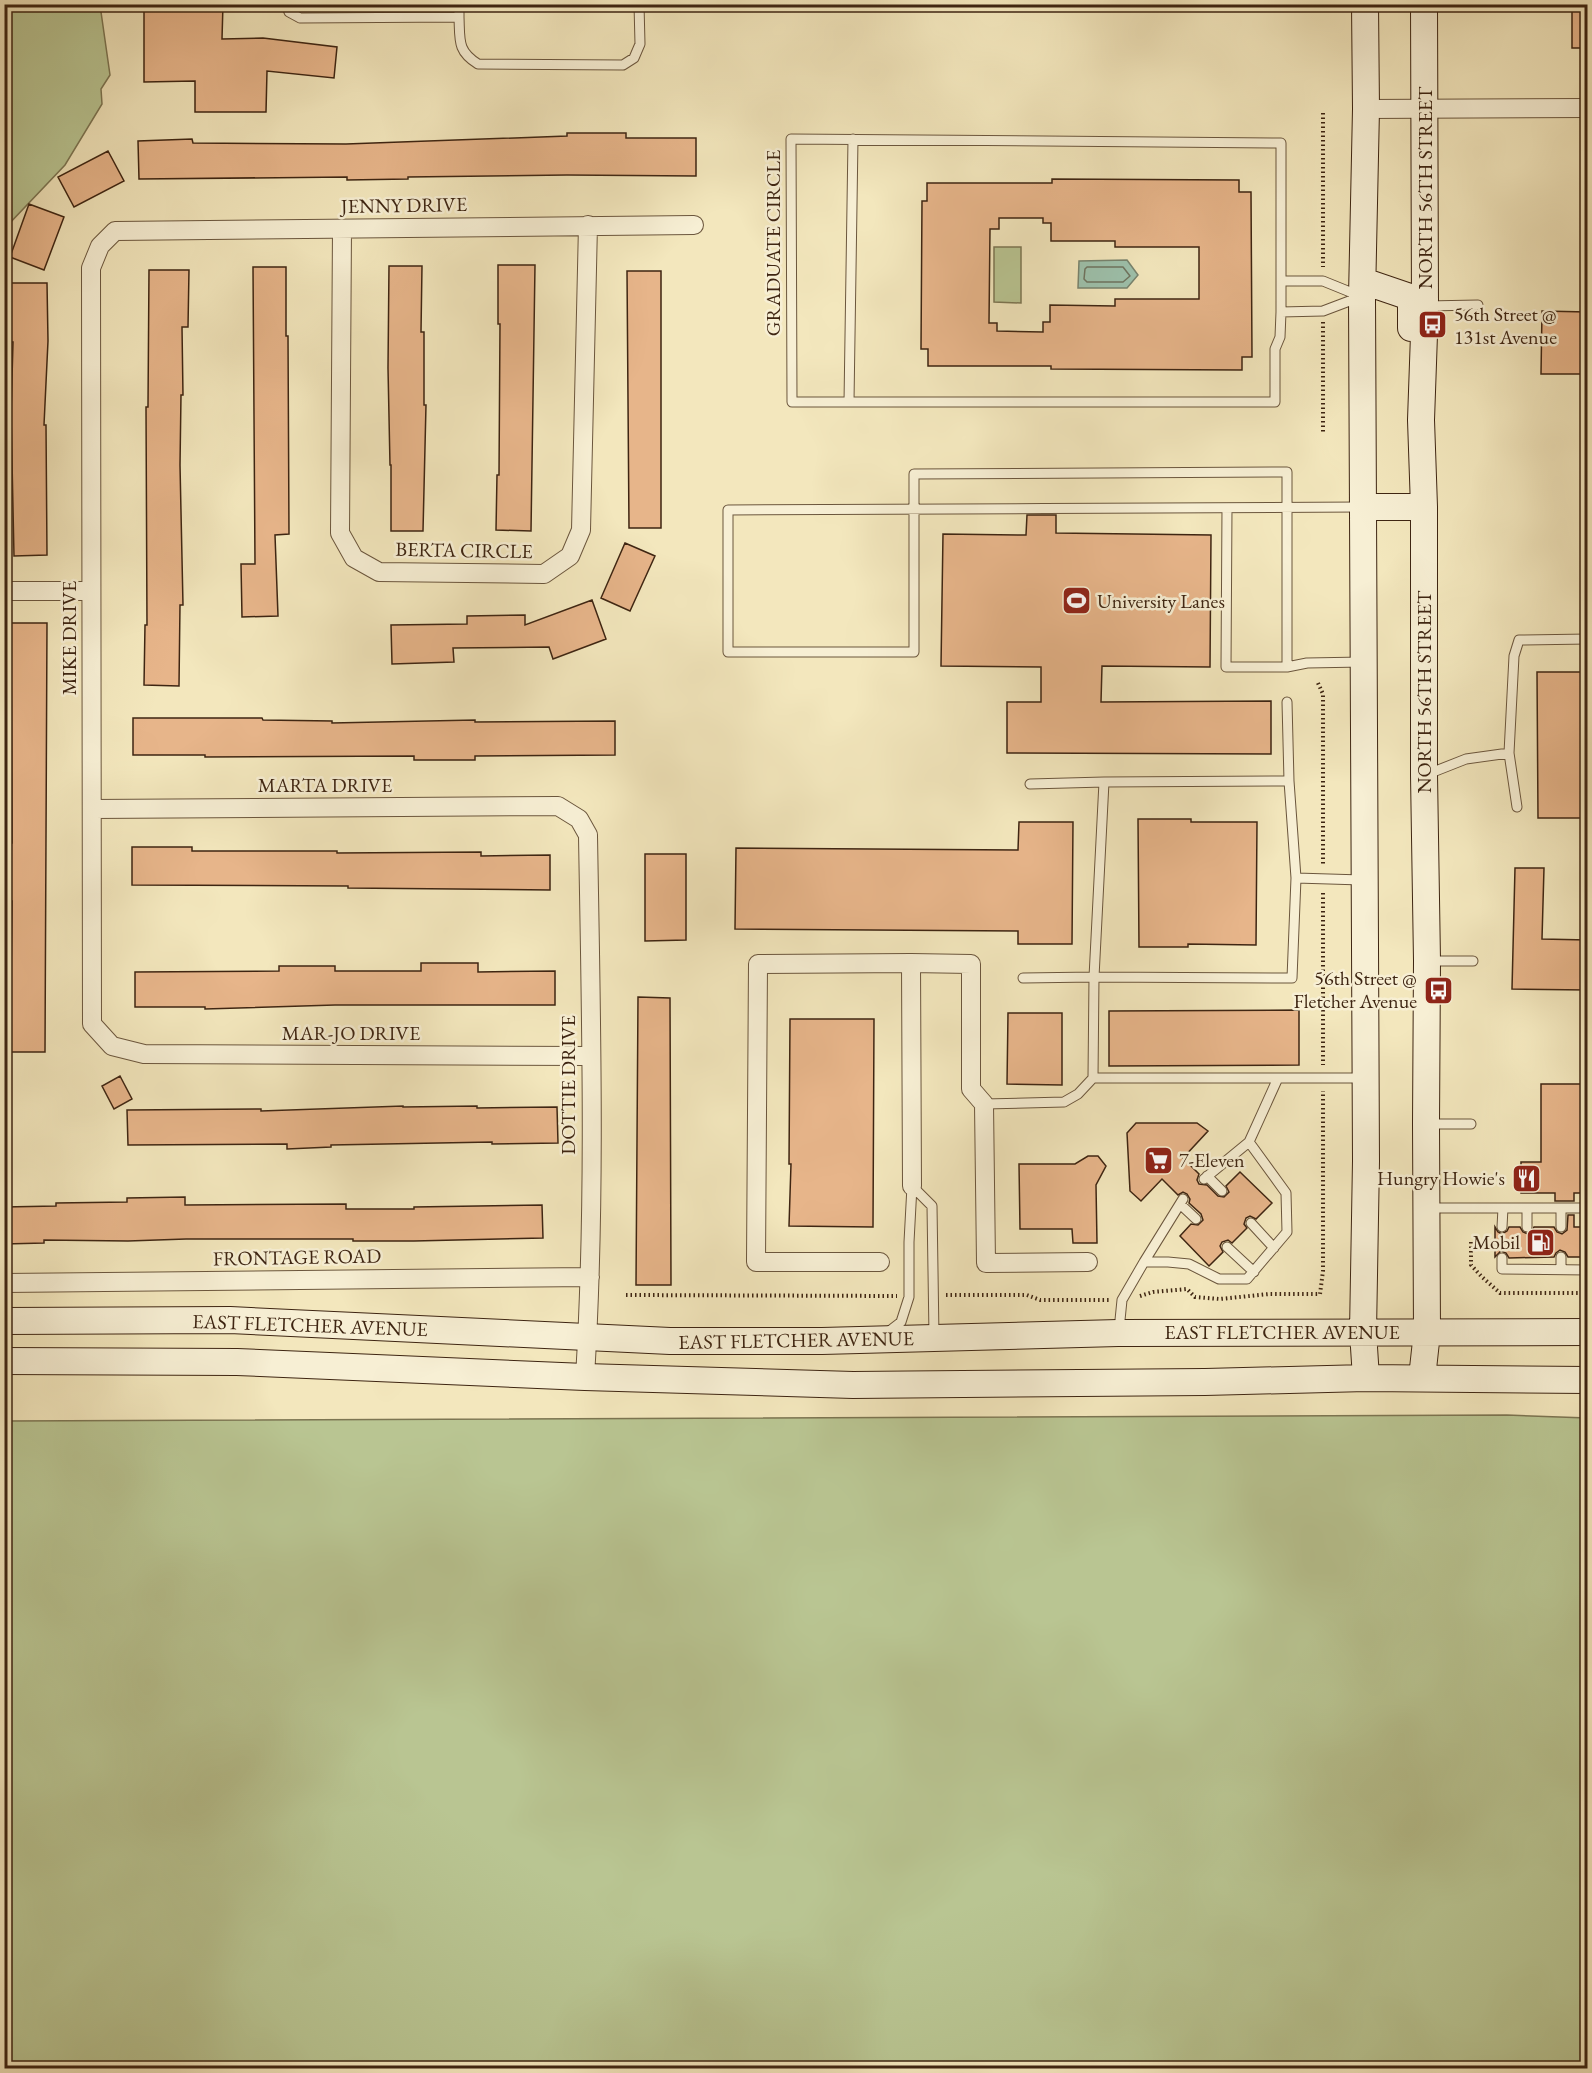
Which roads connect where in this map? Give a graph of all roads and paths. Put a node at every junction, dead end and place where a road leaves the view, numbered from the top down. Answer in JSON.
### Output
{"nodes":[{"id":1,"x":286,"y":4,"type":"edge"},
{"id":2,"x":459,"y":4,"type":"edge"},
{"id":3,"x":639,"y":4,"type":"edge"},
{"id":4,"x":1365,"y":4,"type":"edge"},
{"id":5,"x":1424,"y":4,"type":"edge"},
{"id":6,"x":459,"y":17,"type":"junction"},
{"id":7,"x":1587,"y":108,"type":"edge"},
{"id":8,"x":1366,"y":109,"type":"junction"},
{"id":9,"x":1425,"y":110,"type":"junction"},
{"id":10,"x":853,"y":139,"type":"junction"},
{"id":11,"x":588,"y":225,"type":"junction"},
{"id":12,"x":694,"y":225,"type":"dead end"},
{"id":13,"x":342,"y":229,"type":"junction"},
{"id":14,"x":115,"y":231,"type":"joint"},
{"id":15,"x":1281,"y":281,"type":"junction"},
{"id":16,"x":1362,"y":289,"type":"junction"},
{"id":17,"x":1478,"y":305,"type":"dead end"},
{"id":18,"x":1425,"y":306,"type":"junction"},
{"id":19,"x":1281,"y":312,"type":"junction"},
{"id":20,"x":849,"y":402,"type":"junction"},
{"id":21,"x":1421,"y":420,"type":"junction"},
{"id":22,"x":1287,"y":507,"type":"junction"},
{"id":23,"x":1363,"y":507,"type":"junction"},
{"id":24,"x":1424,"y":507,"type":"junction"},
{"id":25,"x":1227,"y":508,"type":"junction"},
{"id":26,"x":914,"y":509,"type":"junction"},
{"id":27,"x":4,"y":591,"type":"edge"},
{"id":28,"x":92,"y":591,"type":"junction"},
{"id":29,"x":1587,"y":639,"type":"edge"},
{"id":30,"x":1364,"y":662,"type":"junction"},
{"id":31,"x":1287,"y":667,"type":"junction"},
{"id":32,"x":1287,"y":702,"type":"dead end"},
{"id":33,"x":1509,"y":753,"type":"junction"},
{"id":34,"x":1424,"y":775,"type":"junction"},
{"id":35,"x":1289,"y":781,"type":"junction"},
{"id":36,"x":1104,"y":782,"type":"junction"},
{"id":37,"x":1030,"y":784,"type":"dead end"},
{"id":38,"x":558,"y":806,"type":"joint"},
{"id":39,"x":1517,"y":807,"type":"dead end"},
{"id":40,"x":92,"y":809,"type":"junction"},
{"id":41,"x":1296,"y":878,"type":"junction"},
{"id":42,"x":1364,"y":881,"type":"junction"},
{"id":43,"x":1427,"y":961,"type":"junction"},
{"id":44,"x":1473,"y":961,"type":"dead end"},
{"id":45,"x":911,"y":963,"type":"junction"},
{"id":46,"x":1094,"y":977,"type":"junction"},
{"id":47,"x":1023,"y":978,"type":"dead end"},
{"id":48,"x":112,"y":1046,"type":"joint"},
{"id":49,"x":591,"y":1056,"type":"junction"},
{"id":50,"x":1093,"y":1078,"type":"junction"},
{"id":51,"x":1278,"y":1078,"type":"junction"},
{"id":52,"x":1365,"y":1078,"type":"junction"},
{"id":53,"x":984,"y":1104,"type":"junction"},
{"id":54,"x":1426,"y":1124,"type":"junction"},
{"id":55,"x":1471,"y":1124,"type":"dead end"},
{"id":56,"x":1249,"y":1142,"type":"junction"},
{"id":57,"x":912,"y":1186,"type":"junction"},
{"id":58,"x":1222,"y":1191,"type":"dead end"},
{"id":59,"x":1427,"y":1208,"type":"junction"},
{"id":60,"x":1503,"y":1208,"type":"junction"},
{"id":61,"x":1527,"y":1208,"type":"junction"},
{"id":62,"x":1561,"y":1208,"type":"junction"},
{"id":63,"x":1587,"y":1208,"type":"edge"},
{"id":64,"x":1196,"y":1219,"type":"dead end"},
{"id":65,"x":1251,"y":1223,"type":"dead end"},
{"id":66,"x":1502,"y":1227,"type":"dead end"},
{"id":67,"x":1527,"y":1227,"type":"dead end"},
{"id":68,"x":1561,"y":1227,"type":"dead end"},
{"id":69,"x":1227,"y":1247,"type":"dead end"},
{"id":70,"x":1274,"y":1248,"type":"junction"},
{"id":71,"x":1502,"y":1257,"type":"dead end"},
{"id":72,"x":1527,"y":1257,"type":"dead end"},
{"id":73,"x":1561,"y":1257,"type":"dead end"},
{"id":74,"x":880,"y":1262,"type":"dead end"},
{"id":75,"x":1089,"y":1262,"type":"dead end"},
{"id":76,"x":1144,"y":1262,"type":"junction"},
{"id":77,"x":1527,"y":1269,"type":"junction"},
{"id":78,"x":1561,"y":1269,"type":"junction"},
{"id":79,"x":1587,"y":1270,"type":"edge"},
{"id":80,"x":1254,"y":1272,"type":"junction"},
{"id":81,"x":590,"y":1277,"type":"junction"},
{"id":82,"x":4,"y":1282,"type":"edge"},
{"id":83,"x":626,"y":1295,"type":"dead end"},
{"id":84,"x":933,"y":1295,"type":"junction"},
{"id":85,"x":909,"y":1297,"type":"junction"},
{"id":86,"x":1089,"y":1300,"type":"dead end"},
{"id":87,"x":4,"y":1321,"type":"edge"},
{"id":88,"x":1363,"y":1332,"type":"junction"},
{"id":89,"x":1427,"y":1332,"type":"junction"},
{"id":90,"x":1587,"y":1332,"type":"edge"},
{"id":91,"x":1118,"y":1333,"type":"junction"},
{"id":92,"x":588,"y":1337,"type":"junction"},
{"id":93,"x":934,"y":1339,"type":"junction"},
{"id":94,"x":879,"y":1340,"type":"junction"},
{"id":95,"x":4,"y":1360,"type":"edge"},
{"id":96,"x":585,"y":1377,"type":"junction"},
{"id":97,"x":1366,"y":1378,"type":"junction"},
{"id":98,"x":1422,"y":1378,"type":"junction"},
{"id":99,"x":1587,"y":1380,"type":"edge"}],
"edges":[{"from":1,"to":6,"type":"lane"},
{"from":2,"to":6,"type":"lane"},
{"from":3,"to":6,"type":"lane"},
{"from":4,"to":8,"type":"main road"},
{"from":5,"to":9,"type":"main road","name":"NORTH 56TH STREET"},
{"from":7,"to":9,"type":"street"},
{"from":8,"to":9,"type":"street"},
{"from":8,"to":16,"type":"main road"},
{"from":9,"to":18,"type":"main road","name":"NORTH 56TH STREET"},
{"from":10,"to":15,"type":"lane","name":"GRADUATE CIRCLE"},
{"from":10,"to":20,"type":"lane"},
{"from":10,"to":20,"type":"lane","name":"GRADUATE CIRCLE"},
{"from":11,"to":12,"type":"street","name":"JENNY DRIVE"},
{"from":11,"to":13,"type":"street","name":"JENNY DRIVE"},
{"from":11,"to":13,"type":"street","name":"BERTA CIRCLE"},
{"from":13,"to":14,"type":"street","name":"JENNY DRIVE"},
{"from":14,"to":28,"type":"street","name":"MIKE DRIVE"},
{"from":15,"to":16,"type":"lane"},
{"from":15,"to":19,"type":"lane","name":"GRADUATE CIRCLE"},
{"from":16,"to":19,"type":"lane"},
{"from":16,"to":21,"type":"main road"},
{"from":16,"to":23,"type":"main road"},
{"from":17,"to":18,"type":"lane"},
{"from":18,"to":21,"type":"main road","name":"NORTH 56TH STREET"},
{"from":19,"to":20,"type":"lane","name":"GRADUATE CIRCLE"},
{"from":21,"to":24,"type":"main road","name":"NORTH 56TH STREET"},
{"from":22,"to":23,"type":"lane"},
{"from":22,"to":25,"type":"lane"},
{"from":22,"to":26,"type":"lane"},
{"from":22,"to":31,"type":"lane"},
{"from":23,"to":24,"type":"main road"},
{"from":23,"to":30,"type":"main road"},
{"from":24,"to":34,"type":"main road","name":"NORTH 56TH STREET"},
{"from":25,"to":26,"type":"lane"},
{"from":25,"to":31,"type":"lane"},
{"from":26,"to":26,"type":"lane"},
{"from":27,"to":28,"type":"street"},
{"from":28,"to":40,"type":"street","name":"MIKE DRIVE"},
{"from":29,"to":33,"type":"lane"},
{"from":30,"to":31,"type":"lane"},
{"from":30,"to":42,"type":"main road"},
{"from":32,"to":35,"type":"lane"},
{"from":33,"to":34,"type":"lane"},
{"from":33,"to":39,"type":"lane"},
{"from":34,"to":43,"type":"main road","name":"NORTH 56TH STREET"},
{"from":35,"to":36,"type":"lane"},
{"from":35,"to":41,"type":"lane"},
{"from":36,"to":37,"type":"lane"},
{"from":36,"to":46,"type":"lane"},
{"from":38,"to":40,"type":"street","name":"MARTA DRIVE"},
{"from":38,"to":49,"type":"street","name":"DOTTIE DRIVE"},
{"from":40,"to":48,"type":"street","name":"MIKE DRIVE"},
{"from":41,"to":42,"type":"lane"},
{"from":41,"to":46,"type":"lane"},
{"from":42,"to":52,"type":"main road"},
{"from":43,"to":44,"type":"lane"},
{"from":43,"to":54,"type":"main road","name":"NORTH 56TH STREET"},
{"from":45,"to":53,"type":"street"},
{"from":45,"to":57,"type":"street"},
{"from":45,"to":74,"type":"street"},
{"from":46,"to":47,"type":"lane"},
{"from":46,"to":50,"type":"lane"},
{"from":48,"to":49,"type":"street","name":"MAR-JO DRIVE"},
{"from":49,"to":81,"type":"street","name":"DOTTIE DRIVE"},
{"from":50,"to":51,"type":"lane"},
{"from":50,"to":53,"type":"lane"},
{"from":51,"to":52,"type":"lane"},
{"from":51,"to":56,"type":"lane"},
{"from":52,"to":88,"type":"main road"},
{"from":53,"to":75,"type":"street"},
{"from":54,"to":55,"type":"lane"},
{"from":54,"to":59,"type":"main road","name":"NORTH 56TH STREET"},
{"from":56,"to":58,"type":"lane"},
{"from":56,"to":70,"type":"lane"},
{"from":57,"to":84,"type":"lane"},
{"from":57,"to":85,"type":"lane"},
{"from":59,"to":60,"type":"lane"},
{"from":59,"to":89,"type":"main road","name":"NORTH 56TH STREET"},
{"from":60,"to":61,"type":"lane"},
{"from":60,"to":66,"type":"lane"},
{"from":61,"to":62,"type":"lane"},
{"from":61,"to":67,"type":"lane"},
{"from":62,"to":63,"type":"lane"},
{"from":62,"to":68,"type":"lane"},
{"from":64,"to":76,"type":"lane"},
{"from":65,"to":70,"type":"lane"},
{"from":69,"to":80,"type":"lane"},
{"from":70,"to":80,"type":"lane"},
{"from":71,"to":77,"type":"lane"},
{"from":72,"to":77,"type":"lane"},
{"from":73,"to":78,"type":"lane"},
{"from":76,"to":80,"type":"lane"},
{"from":76,"to":91,"type":"lane"},
{"from":77,"to":78,"type":"lane"},
{"from":78,"to":79,"type":"lane"},
{"from":81,"to":82,"type":"street","name":"FRONTAGE ROAD"},
{"from":81,"to":92,"type":"street","name":"DOTTIE DRIVE"},
{"from":83,"to":85,"type":"path"},
{"from":84,"to":86,"type":"path"},
{"from":84,"to":93,"type":"lane"},
{"from":85,"to":94,"type":"lane"},
{"from":87,"to":92,"type":"main road","name":"EAST FLETCHER AVENUE"},
{"from":88,"to":89,"type":"main road","name":"EAST FLETCHER AVENUE"},
{"from":88,"to":91,"type":"main road","name":"EAST FLETCHER AVENUE"},
{"from":88,"to":97,"type":"main road"},
{"from":89,"to":90,"type":"main road","name":"EAST FLETCHER AVENUE"},
{"from":89,"to":98,"type":"main road","name":"NORTH 56TH STREET"},
{"from":91,"to":93,"type":"main road","name":"EAST FLETCHER AVENUE"},
{"from":92,"to":94,"type":"main road","name":"EAST FLETCHER AVENUE"},
{"from":92,"to":96,"type":"street","name":"DOTTIE DRIVE"},
{"from":93,"to":94,"type":"main road","name":"EAST FLETCHER AVENUE"},
{"from":95,"to":96,"type":"main road","name":"EAST FLETCHER AVENUE"},
{"from":96,"to":97,"type":"main road","name":"EAST FLETCHER AVENUE"},
{"from":97,"to":98,"type":"main road","name":"EAST FLETCHER AVENUE"},
{"from":98,"to":99,"type":"main road","name":"EAST FLETCHER AVENUE"}]}
